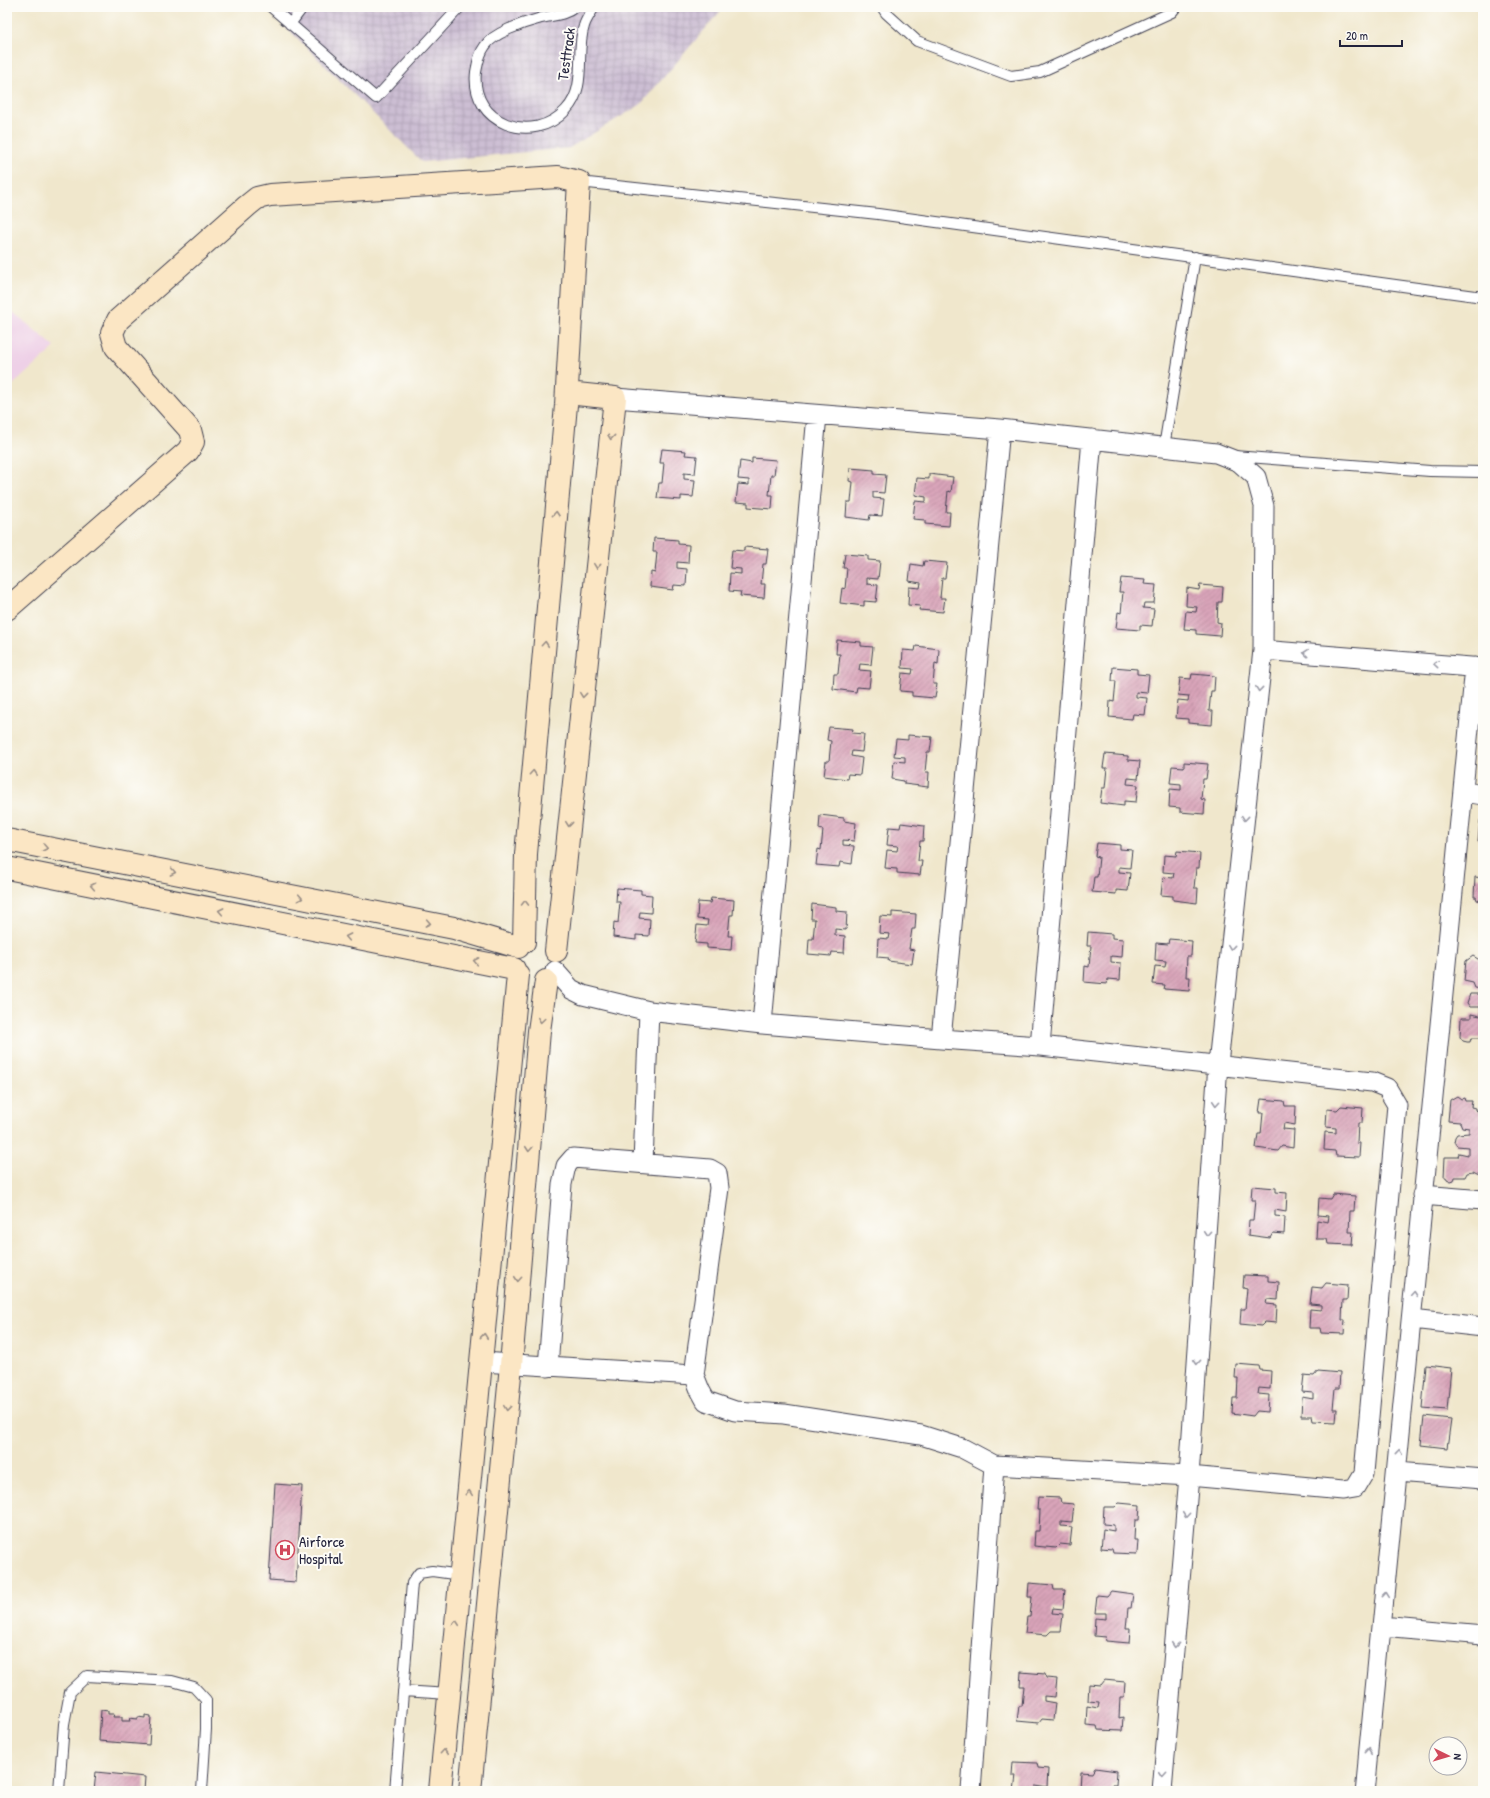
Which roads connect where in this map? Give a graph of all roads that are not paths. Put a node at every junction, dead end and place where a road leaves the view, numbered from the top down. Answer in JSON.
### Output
{"nodes":[{"id":1,"x":271,"y":7,"type":"edge"},
{"id":2,"x":304,"y":7,"type":"edge"},
{"id":3,"x":460,"y":7,"type":"edge"},
{"id":4,"x":575,"y":7,"type":"edge"},
{"id":5,"x":594,"y":7,"type":"edge"},
{"id":6,"x":882,"y":7,"type":"edge"},
{"id":7,"x":1176,"y":7,"type":"edge"},
{"id":8,"x":290,"y":24,"type":"junction"},
{"id":9,"x":579,"y":182,"type":"junction"},
{"id":10,"x":1195,"y":257,"type":"junction"},
{"id":11,"x":1483,"y":297,"type":"edge"},
{"id":12,"x":567,"y":393,"type":"junction"},
{"id":13,"x":615,"y":398,"type":"junction"},
{"id":14,"x":817,"y":415,"type":"junction"},
{"id":15,"x":1000,"y":429,"type":"junction"},
{"id":16,"x":1092,"y":439,"type":"junction"},
{"id":17,"x":1164,"y":447,"type":"junction"},
{"id":18,"x":1220,"y":454,"type":"junction"},
{"id":19,"x":1483,"y":472,"type":"edge"},
{"id":20,"x":7,"y":609,"type":"edge"},
{"id":21,"x":1263,"y":650,"type":"junction"},
{"id":22,"x":1479,"y":667,"type":"edge"},
{"id":23,"x":1464,"y":792,"type":"junction"},
{"id":24,"x":1483,"y":795,"type":"edge"},
{"id":25,"x":7,"y":840,"type":"edge"},
{"id":26,"x":7,"y":868,"type":"edge"},
{"id":27,"x":521,"y":944,"type":"junction"},
{"id":28,"x":552,"y":968,"type":"junction"},
{"id":29,"x":516,"y":972,"type":"junction"},
{"id":30,"x":650,"y":1011,"type":"junction"},
{"id":31,"x":762,"y":1024,"type":"junction"},
{"id":32,"x":941,"y":1039,"type":"junction"},
{"id":33,"x":1040,"y":1046,"type":"junction"},
{"id":34,"x":1218,"y":1064,"type":"junction"},
{"id":35,"x":643,"y":1163,"type":"junction"},
{"id":36,"x":1422,"y":1195,"type":"junction"},
{"id":37,"x":1483,"y":1200,"type":"edge"},
{"id":38,"x":1412,"y":1319,"type":"junction"},
{"id":39,"x":1483,"y":1327,"type":"edge"},
{"id":40,"x":481,"y":1362,"type":"junction"},
{"id":41,"x":511,"y":1365,"type":"junction"},
{"id":42,"x":548,"y":1367,"type":"junction"},
{"id":43,"x":694,"y":1374,"type":"junction"},
{"id":44,"x":994,"y":1465,"type":"junction"},
{"id":45,"x":1397,"y":1472,"type":"junction"},
{"id":46,"x":1189,"y":1476,"type":"junction"},
{"id":47,"x":1483,"y":1479,"type":"edge"},
{"id":48,"x":461,"y":1575,"type":"junction"},
{"id":49,"x":1382,"y":1626,"type":"junction"},
{"id":50,"x":1483,"y":1635,"type":"edge"},
{"id":51,"x":403,"y":1691,"type":"junction"},
{"id":52,"x":449,"y":1694,"type":"junction"},
{"id":53,"x":59,"y":1791,"type":"edge"},
{"id":54,"x":202,"y":1791,"type":"edge"},
{"id":55,"x":395,"y":1791,"type":"edge"},
{"id":56,"x":440,"y":1791,"type":"edge"},
{"id":57,"x":470,"y":1791,"type":"edge"},
{"id":58,"x":971,"y":1791,"type":"edge"},
{"id":59,"x":1162,"y":1791,"type":"edge"},
{"id":60,"x":1365,"y":1791,"type":"edge"}],
"edges":[{"from":1,"to":8,"type":"lane"},
{"from":2,"to":8,"type":"lane"},
{"from":3,"to":8,"type":"lane"},
{"from":4,"to":5,"type":"lane","name":"Testtrack"},
{"from":6,"to":7,"type":"lane"},
{"from":9,"to":10,"type":"lane"},
{"from":9,"to":12,"type":"street"},
{"from":9,"to":20,"type":"street"},
{"from":10,"to":11,"type":"lane"},
{"from":10,"to":17,"type":"lane"},
{"from":12,"to":13,"type":"street"},
{"from":27,"to":12,"type":"street","one_way":true},
{"from":13,"to":14,"type":"street"},
{"from":13,"to":28,"type":"street","one_way":true},
{"from":14,"to":15,"type":"street"},
{"from":14,"to":31,"type":"street"},
{"from":15,"to":16,"type":"street"},
{"from":15,"to":32,"type":"street"},
{"from":16,"to":17,"type":"street"},
{"from":16,"to":33,"type":"street"},
{"from":17,"to":18,"type":"street"},
{"from":18,"to":19,"type":"lane"},
{"from":18,"to":21,"type":"street"},
{"from":22,"to":21,"type":"street","one_way":true},
{"from":21,"to":34,"type":"street","one_way":true},
{"from":22,"to":23,"type":"street"},
{"from":23,"to":24,"type":"street"},
{"from":23,"to":36,"type":"street"},
{"from":25,"to":27,"type":"street","one_way":true},
{"from":29,"to":26,"type":"street","one_way":true},
{"from":27,"to":28,"type":"street"},
{"from":27,"to":29,"type":"street"},
{"from":28,"to":29,"type":"street"},
{"from":28,"to":30,"type":"street"},
{"from":28,"to":41,"type":"street","one_way":true},
{"from":40,"to":29,"type":"street","one_way":true},
{"from":30,"to":31,"type":"street"},
{"from":30,"to":35,"type":"street"},
{"from":31,"to":32,"type":"street"},
{"from":32,"to":33,"type":"street"},
{"from":33,"to":34,"type":"street"},
{"from":34,"to":46,"type":"street","one_way":true},
{"from":34,"to":46,"type":"street"},
{"from":35,"to":42,"type":"street"},
{"from":35,"to":43,"type":"street"},
{"from":36,"to":37,"type":"street"},
{"from":38,"to":36,"type":"street","one_way":true},
{"from":38,"to":39,"type":"street"},
{"from":45,"to":38,"type":"street","one_way":true},
{"from":40,"to":41,"type":"street"},
{"from":48,"to":40,"type":"street","one_way":true},
{"from":41,"to":42,"type":"street"},
{"from":41,"to":57,"type":"street","one_way":true},
{"from":42,"to":43,"type":"street"},
{"from":43,"to":44,"type":"street"},
{"from":44,"to":46,"type":"street"},
{"from":44,"to":58,"type":"street"},
{"from":45,"to":47,"type":"street"},
{"from":49,"to":45,"type":"street","one_way":true},
{"from":46,"to":59,"type":"street","one_way":true},
{"from":48,"to":51,"type":"lane"},
{"from":52,"to":48,"type":"street","one_way":true},
{"from":49,"to":50,"type":"street"},
{"from":60,"to":49,"type":"street","one_way":true},
{"from":51,"to":52,"type":"lane"},
{"from":51,"to":55,"type":"lane"},
{"from":56,"to":52,"type":"street","one_way":true},
{"from":53,"to":54,"type":"lane"}]}
